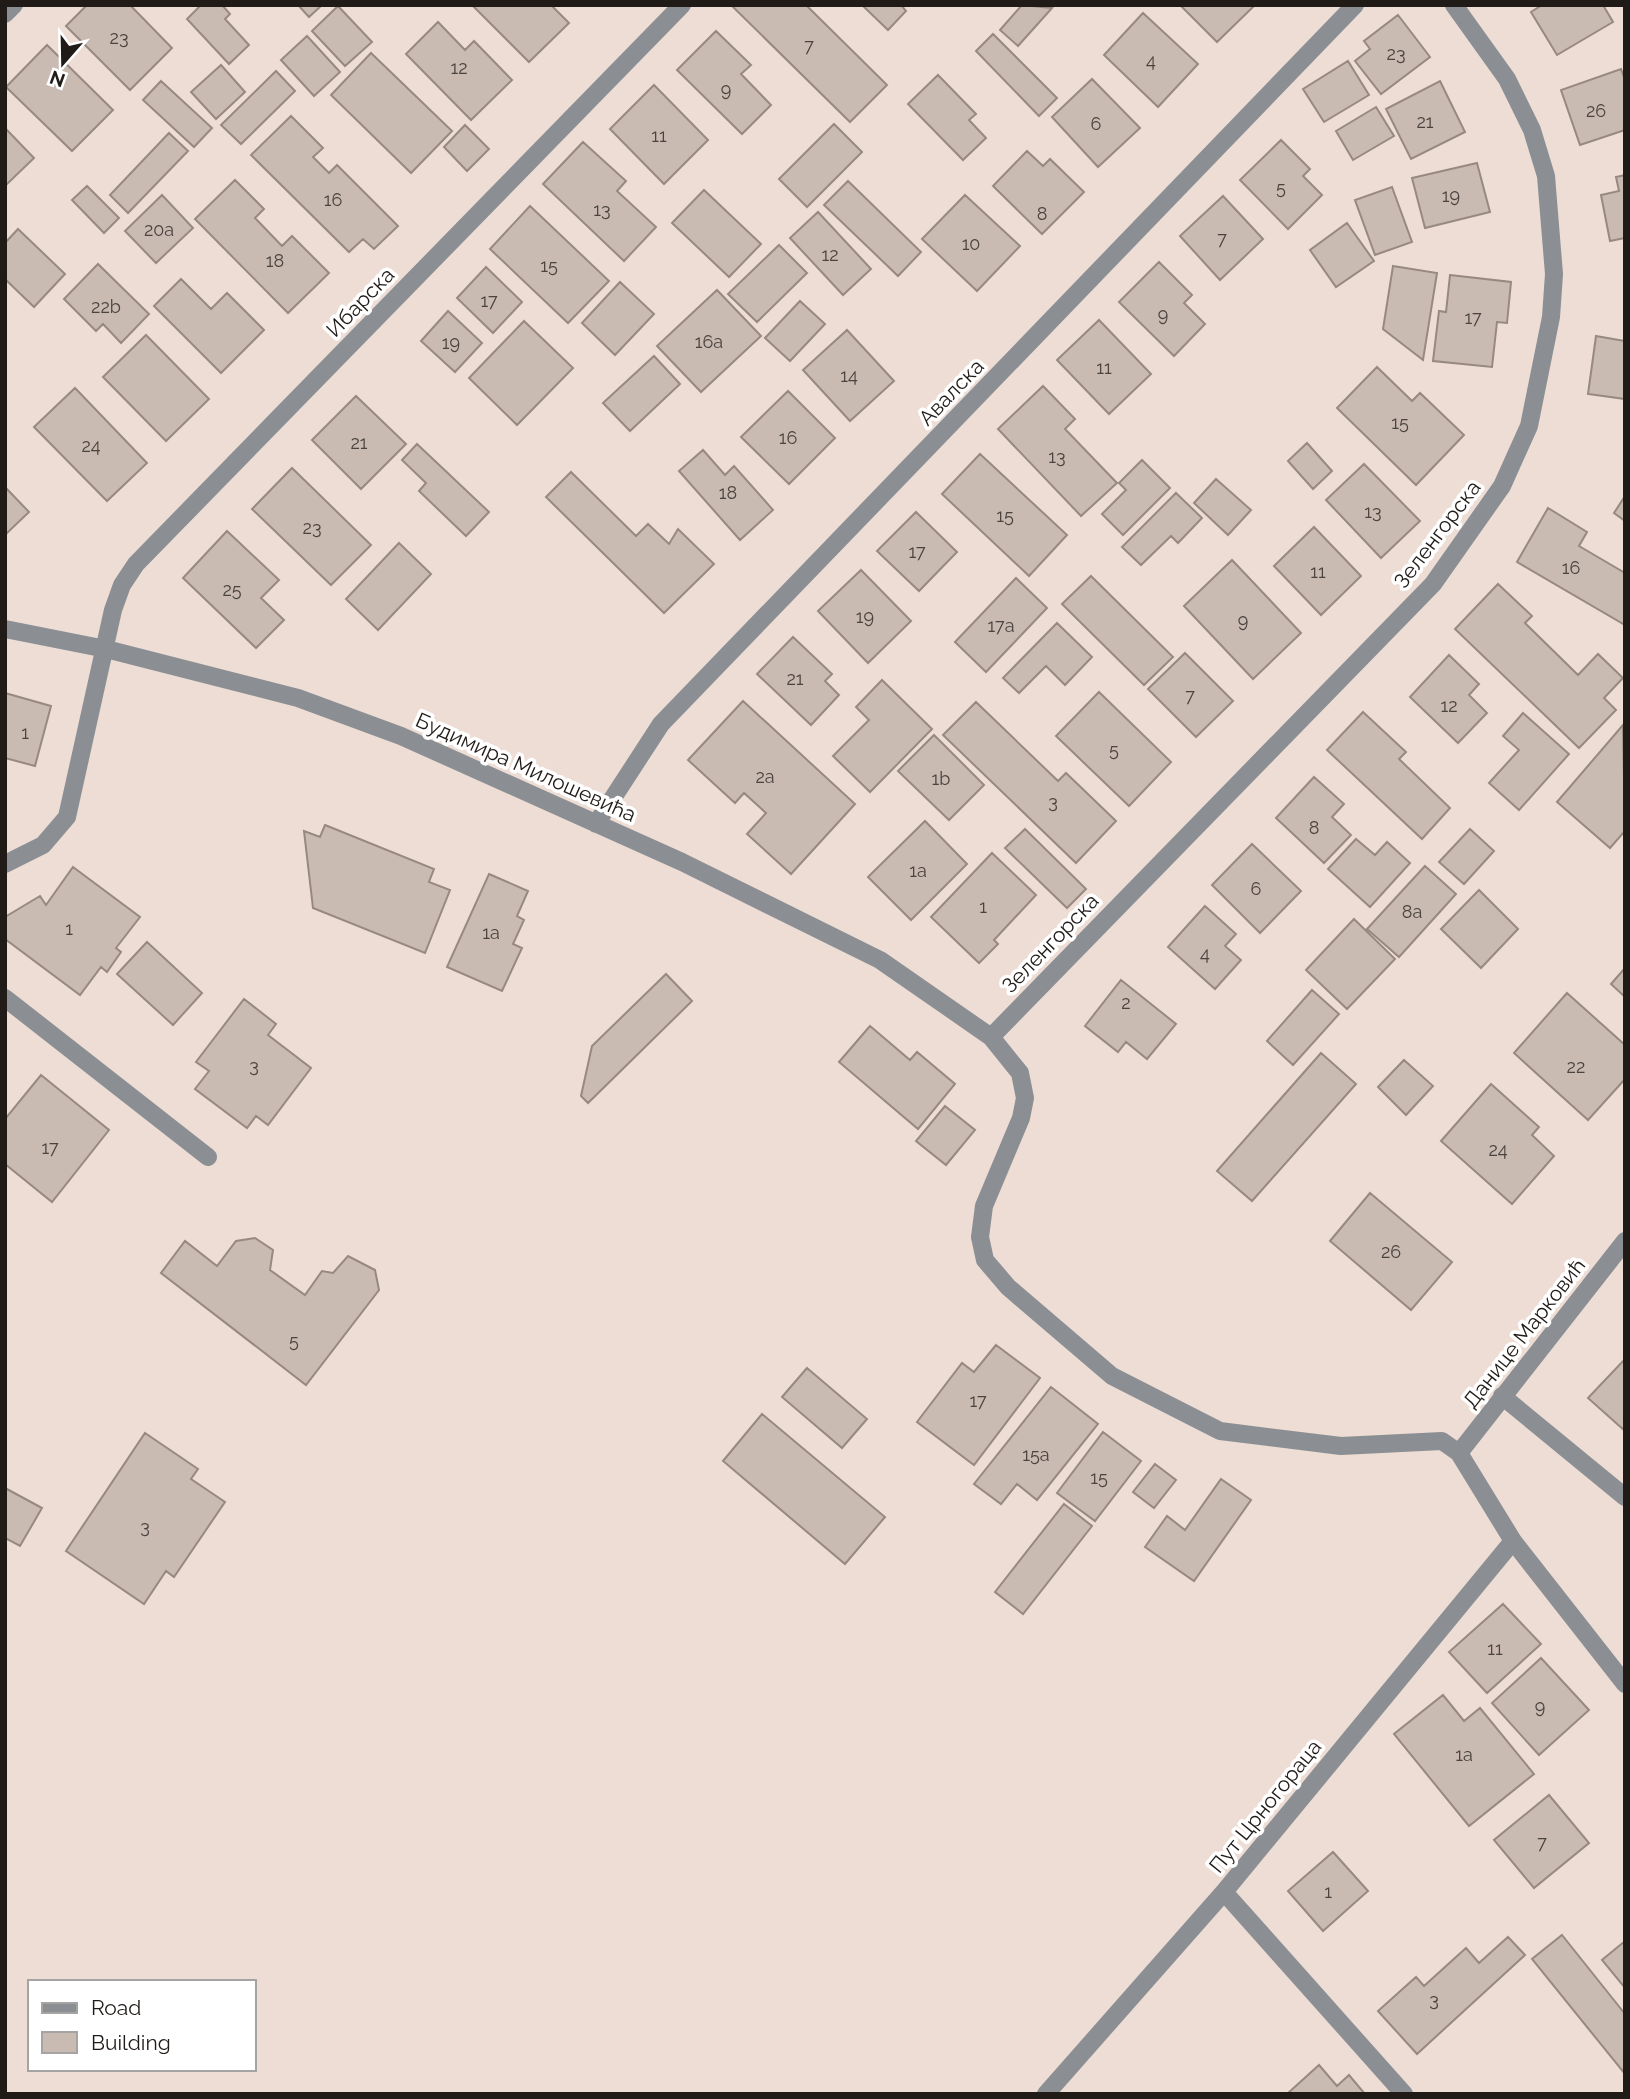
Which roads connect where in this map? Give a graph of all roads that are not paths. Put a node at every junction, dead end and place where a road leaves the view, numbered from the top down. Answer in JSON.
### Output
{"nodes":[{"id":1,"x":14,"y":5,"type":"edge"},
{"id":2,"x":682,"y":5,"type":"edge"},
{"id":3,"x":1355,"y":5,"type":"edge"},
{"id":4,"x":1454,"y":5,"type":"edge"},
{"id":5,"x":5,"y":14,"type":"edge"},
{"id":6,"x":5,"y":629,"type":"edge"},
{"id":7,"x":106,"y":649,"type":"junction"},
{"id":8,"x":596,"y":824,"type":"junction"},
{"id":9,"x":5,"y":864,"type":"edge"},
{"id":10,"x":5,"y":998,"type":"edge"},
{"id":11,"x":991,"y":1037,"type":"junction"},
{"id":12,"x":208,"y":1157,"type":"dead end"},
{"id":13,"x":1625,"y":1241,"type":"edge"},
{"id":14,"x":1502,"y":1396,"type":"junction"},
{"id":15,"x":1459,"y":1452,"type":"junction"},
{"id":16,"x":1625,"y":1497,"type":"edge"},
{"id":17,"x":1513,"y":1541,"type":"junction"},
{"id":18,"x":1623,"y":1676,"type":"edge"},
{"id":19,"x":1224,"y":1892,"type":"junction"},
{"id":20,"x":1045,"y":2094,"type":"edge"},
{"id":21,"x":1404,"y":2094,"type":"edge"}],
"edges":[{"from":1,"to":5,"type":"street"},
{"from":2,"to":7,"type":"street","name":"Ибарска"},
{"from":3,"to":8,"type":"street","name":"Авалска"},
{"from":4,"to":11,"type":"street","name":"Зеленгорска"},
{"from":6,"to":7,"type":"street","name":"Будимира Милошевића"},
{"from":7,"to":8,"type":"street","name":"Будимира Милошевића"},
{"from":7,"to":9,"type":"street","name":"Ибарска"},
{"from":8,"to":11,"type":"street","name":"Будимира Милошевића"},
{"from":10,"to":12,"type":"street"},
{"from":11,"to":15,"type":"street","name":"Будимира Милошевића"},
{"from":13,"to":14,"type":"street","name":"Данице Марковић"},
{"from":14,"to":15,"type":"street","name":"Данице Марковић"},
{"from":14,"to":16,"type":"street"},
{"from":15,"to":17,"type":"street"},
{"from":17,"to":18,"type":"street"},
{"from":17,"to":19,"type":"street","name":"Пут Црногораца"},
{"from":19,"to":20,"type":"street","name":"Пут Црногораца"},
{"from":19,"to":21,"type":"street"}]}
